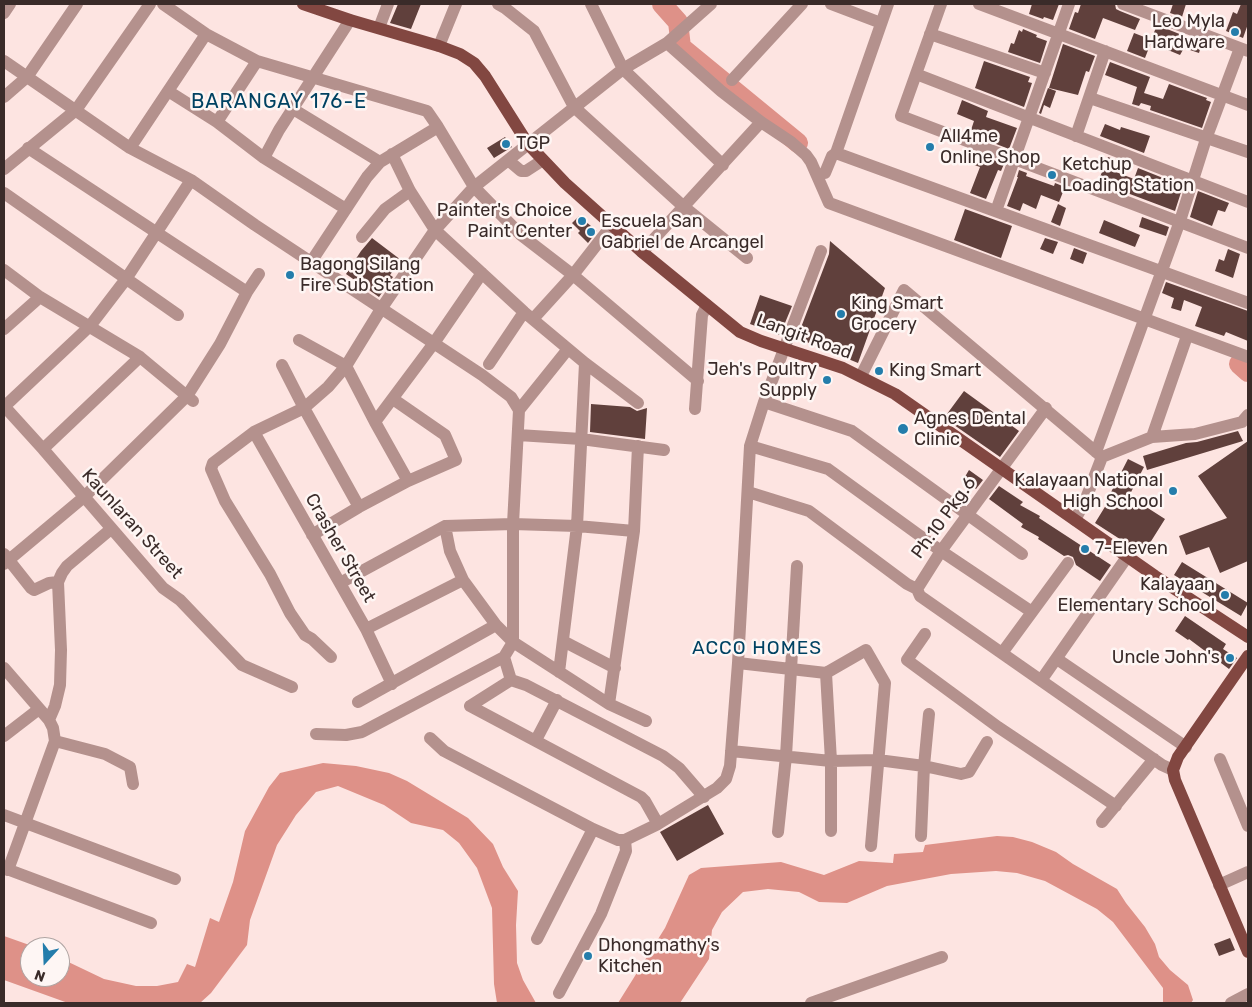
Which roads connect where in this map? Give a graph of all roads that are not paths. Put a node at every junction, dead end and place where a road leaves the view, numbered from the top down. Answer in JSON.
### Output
{"nodes":[{"id":1,"x":10,"y":4,"type":"edge"},
{"id":2,"x":77,"y":4,"type":"edge"},
{"id":3,"x":150,"y":4,"type":"edge"},
{"id":4,"x":163,"y":4,"type":"edge"},
{"id":5,"x":303,"y":4,"type":"edge"},
{"id":6,"x":388,"y":4,"type":"edge"},
{"id":7,"x":456,"y":4,"type":"edge"},
{"id":8,"x":498,"y":4,"type":"edge"},
{"id":9,"x":591,"y":4,"type":"edge"},
{"id":10,"x":711,"y":4,"type":"edge"},
{"id":11,"x":802,"y":4,"type":"edge"},
{"id":12,"x":831,"y":4,"type":"edge"},
{"id":13,"x":888,"y":4,"type":"edge"},
{"id":14,"x":941,"y":4,"type":"edge"},
{"id":15,"x":979,"y":4,"type":"edge"},
{"id":16,"x":1069,"y":4,"type":"edge"},
{"id":17,"x":1123,"y":4,"type":"edge"},
{"id":18,"x":1153,"y":9,"type":"edge"},
{"id":19,"x":4,"y":13,"type":"edge"},
{"id":20,"x":350,"y":20,"type":"junction"},
{"id":21,"x":881,"y":23,"type":"junction"},
{"id":22,"x":379,"y":28,"type":"junction"},
{"id":23,"x":206,"y":34,"type":"junction"},
{"id":24,"x":930,"y":34,"type":"junction"},
{"id":25,"x":1059,"y":34,"type":"junction"},
{"id":26,"x":667,"y":43,"type":"junction"},
{"id":27,"x":439,"y":46,"type":"junction"},
{"id":28,"x":1244,"y":50,"type":"edge"},
{"id":29,"x":1105,"y":51,"type":"junction"},
{"id":30,"x":4,"y":61,"type":"edge"},
{"id":31,"x":257,"y":61,"type":"junction"},
{"id":32,"x":623,"y":69,"type":"junction"},
{"id":33,"x":1045,"y":72,"type":"junction"},
{"id":34,"x":916,"y":74,"type":"junction"},
{"id":35,"x":27,"y":77,"type":"junction"},
{"id":36,"x":313,"y":78,"type":"junction"},
{"id":37,"x":732,"y":80,"type":"dead end"},
{"id":38,"x":168,"y":91,"type":"junction"},
{"id":39,"x":1223,"y":96,"type":"junction"},
{"id":40,"x":4,"y":97,"type":"edge"},
{"id":41,"x":1090,"y":98,"type":"junction"},
{"id":42,"x":1248,"y":105,"type":"edge"},
{"id":43,"x":574,"y":107,"type":"junction"},
{"id":44,"x":293,"y":109,"type":"junction"},
{"id":45,"x":76,"y":110,"type":"junction"},
{"id":46,"x":1029,"y":118,"type":"junction"},
{"id":47,"x":216,"y":122,"type":"junction"},
{"id":48,"x":761,"y":122,"type":"junction"},
{"id":49,"x":438,"y":127,"type":"junction"},
{"id":50,"x":1076,"y":136,"type":"junction"},
{"id":51,"x":1206,"y":138,"type":"junction"},
{"id":52,"x":528,"y":144,"type":"junction"},
{"id":53,"x":28,"y":148,"type":"junction"},
{"id":54,"x":130,"y":148,"type":"junction"},
{"id":55,"x":1248,"y":152,"type":"edge"},
{"id":56,"x":836,"y":153,"type":"junction"},
{"id":57,"x":392,"y":154,"type":"junction"},
{"id":58,"x":264,"y":158,"type":"junction"},
{"id":59,"x":1015,"y":158,"type":"junction"},
{"id":60,"x":508,"y":160,"type":"junction"},
{"id":61,"x":543,"y":160,"type":"junction"},
{"id":62,"x":380,"y":162,"type":"junction"},
{"id":63,"x":723,"y":165,"type":"junction"},
{"id":64,"x":4,"y":169,"type":"edge"},
{"id":65,"x":825,"y":174,"type":"dead end"},
{"id":66,"x":191,"y":180,"type":"junction"},
{"id":67,"x":1193,"y":180,"type":"junction"},
{"id":68,"x":474,"y":187,"type":"junction"},
{"id":69,"x":410,"y":191,"type":"junction"},
{"id":70,"x":4,"y":193,"type":"edge"},
{"id":71,"x":1248,"y":202,"type":"edge"},
{"id":72,"x":684,"y":207,"type":"junction"},
{"id":73,"x":346,"y":210,"type":"junction"},
{"id":74,"x":996,"y":211,"type":"junction"},
{"id":75,"x":1180,"y":220,"type":"junction"},
{"id":76,"x":612,"y":225,"type":"junction"},
{"id":77,"x":435,"y":230,"type":"junction"},
{"id":78,"x":156,"y":233,"type":"junction"},
{"id":79,"x":362,"y":237,"type":"dead end"},
{"id":80,"x":1248,"y":248,"type":"edge"},
{"id":81,"x":821,"y":251,"type":"dead end"},
{"id":82,"x":642,"y":252,"type":"junction"},
{"id":83,"x":747,"y":258,"type":"dead end"},
{"id":84,"x":311,"y":262,"type":"junction"},
{"id":85,"x":4,"y":270,"type":"edge"},
{"id":86,"x":1161,"y":271,"type":"junction"},
{"id":87,"x":482,"y":273,"type":"junction"},
{"id":88,"x":259,"y":274,"type":"dead end"},
{"id":89,"x":573,"y":275,"type":"junction"},
{"id":90,"x":126,"y":280,"type":"junction"},
{"id":91,"x":246,"y":292,"type":"junction"},
{"id":92,"x":40,"y":297,"type":"junction"},
{"id":93,"x":1248,"y":303,"type":"edge"},
{"id":94,"x":707,"y":305,"type":"junction"},
{"id":95,"x":381,"y":309,"type":"junction"},
{"id":96,"x":178,"y":315,"type":"dead end"},
{"id":97,"x":528,"y":315,"type":"junction"},
{"id":98,"x":1144,"y":318,"type":"junction"},
{"id":99,"x":90,"y":326,"type":"junction"},
{"id":100,"x":4,"y":329,"type":"edge"},
{"id":101,"x":1186,"y":339,"type":"dead end"},
{"id":102,"x":299,"y":340,"type":"dead end"},
{"id":103,"x":434,"y":343,"type":"junction"},
{"id":104,"x":568,"y":348,"type":"junction"},
{"id":105,"x":784,"y":349,"type":"junction"},
{"id":106,"x":1248,"y":356,"type":"edge"},
{"id":107,"x":140,"y":357,"type":"junction"},
{"id":108,"x":585,"y":363,"type":"junction"},
{"id":109,"x":489,"y":364,"type":"dead end"},
{"id":110,"x":282,"y":365,"type":"dead end"},
{"id":111,"x":346,"y":366,"type":"junction"},
{"id":112,"x":861,"y":376,"type":"junction"},
{"id":113,"x":698,"y":381,"type":"junction"},
{"id":114,"x":190,"y":399,"type":"junction"},
{"id":115,"x":393,"y":399,"type":"junction"},
{"id":116,"x":764,"y":402,"type":"junction"},
{"id":117,"x":638,"y":403,"type":"dead end"},
{"id":118,"x":304,"y":408,"type":"junction"},
{"id":119,"x":1046,"y":408,"type":"junction"},
{"id":120,"x":695,"y":409,"type":"dead end"},
{"id":121,"x":519,"y":410,"type":"junction"},
{"id":122,"x":6,"y":413,"type":"edge"},
{"id":123,"x":1248,"y":415,"type":"edge"},
{"id":124,"x":375,"y":422,"type":"junction"},
{"id":125,"x":254,"y":432,"type":"junction"},
{"id":126,"x":518,"y":435,"type":"junction"},
{"id":127,"x":1152,"y":437,"type":"junction"},
{"id":128,"x":581,"y":439,"type":"junction"},
{"id":129,"x":638,"y":446,"type":"junction"},
{"id":130,"x":750,"y":446,"type":"junction"},
{"id":131,"x":44,"y":449,"type":"junction"},
{"id":132,"x":664,"y":450,"type":"dead end"},
{"id":133,"x":1099,"y":455,"type":"junction"},
{"id":134,"x":1002,"y":468,"type":"junction"},
{"id":135,"x":408,"y":481,"type":"junction"},
{"id":136,"x":748,"y":492,"type":"junction"},
{"id":137,"x":84,"y":497,"type":"junction"},
{"id":138,"x":358,"y":507,"type":"junction"},
{"id":139,"x":967,"y":516,"type":"junction"},
{"id":140,"x":1075,"y":520,"type":"junction"},
{"id":141,"x":513,"y":524,"type":"junction"},
{"id":142,"x":445,"y":526,"type":"junction"},
{"id":143,"x":577,"y":526,"type":"junction"},
{"id":144,"x":111,"y":529,"type":"junction"},
{"id":145,"x":634,"y":531,"type":"junction"},
{"id":146,"x":312,"y":535,"type":"junction"},
{"id":147,"x":941,"y":551,"type":"junction"},
{"id":148,"x":1022,"y":554,"type":"dead end"},
{"id":149,"x":1127,"y":557,"type":"junction"},
{"id":150,"x":5,"y":559,"type":"edge"},
{"id":151,"x":1068,"y":562,"type":"dead end"},
{"id":152,"x":797,"y":566,"type":"dead end"},
{"id":153,"x":462,"y":580,"type":"junction"},
{"id":154,"x":58,"y":582,"type":"junction"},
{"id":155,"x":340,"y":583,"type":"junction"},
{"id":156,"x":917,"y":589,"type":"junction"},
{"id":157,"x":1032,"y":612,"type":"junction"},
{"id":158,"x":496,"y":625,"type":"junction"},
{"id":159,"x":366,"y":629,"type":"junction"},
{"id":160,"x":925,"y":634,"type":"dead end"},
{"id":161,"x":1248,"y":637,"type":"edge"},
{"id":162,"x":563,"y":640,"type":"junction"},
{"id":163,"x":513,"y":642,"type":"junction"},
{"id":164,"x":1002,"y":653,"type":"junction"},
{"id":165,"x":1248,"y":656,"type":"edge"},
{"id":166,"x":331,"y":657,"type":"dead end"},
{"id":167,"x":504,"y":657,"type":"junction"},
{"id":168,"x":1057,"y":659,"type":"junction"},
{"id":169,"x":738,"y":663,"type":"junction"},
{"id":170,"x":4,"y":668,"type":"edge"},
{"id":171,"x":614,"y":668,"type":"junction"},
{"id":172,"x":790,"y":668,"type":"junction"},
{"id":173,"x":559,"y":672,"type":"junction"},
{"id":174,"x":826,"y":673,"type":"junction"},
{"id":175,"x":1042,"y":679,"type":"junction"},
{"id":176,"x":512,"y":680,"type":"junction"},
{"id":177,"x":392,"y":684,"type":"junction"},
{"id":178,"x":292,"y":687,"type":"dead end"},
{"id":179,"x":557,"y":700,"type":"junction"},
{"id":180,"x":358,"y":702,"type":"dead end"},
{"id":181,"x":609,"y":704,"type":"junction"},
{"id":182,"x":39,"y":709,"type":"junction"},
{"id":183,"x":929,"y":714,"type":"dead end"},
{"id":184,"x":49,"y":720,"type":"junction"},
{"id":185,"x":646,"y":721,"type":"dead end"},
{"id":186,"x":316,"y":734,"type":"dead end"},
{"id":187,"x":4,"y":736,"type":"edge"},
{"id":188,"x":430,"y":738,"type":"dead end"},
{"id":189,"x":536,"y":740,"type":"junction"},
{"id":190,"x":55,"y":741,"type":"junction"},
{"id":191,"x":987,"y":742,"type":"dead end"},
{"id":192,"x":1186,"y":747,"type":"junction"},
{"id":193,"x":731,"y":751,"type":"junction"},
{"id":194,"x":786,"y":756,"type":"junction"},
{"id":195,"x":1154,"y":759,"type":"junction"},
{"id":196,"x":1220,"y":759,"type":"dead end"},
{"id":197,"x":878,"y":760,"type":"junction"},
{"id":198,"x":831,"y":761,"type":"junction"},
{"id":199,"x":924,"y":766,"type":"junction"},
{"id":200,"x":1173,"y":770,"type":"junction"},
{"id":201,"x":132,"y":784,"type":"dead end"},
{"id":202,"x":704,"y":797,"type":"junction"},
{"id":203,"x":1116,"y":806,"type":"junction"},
{"id":204,"x":4,"y":815,"type":"edge"},
{"id":205,"x":1102,"y":822,"type":"dead end"},
{"id":206,"x":26,"y":824,"type":"junction"},
{"id":207,"x":658,"y":824,"type":"junction"},
{"id":208,"x":1248,"y":826,"type":"edge"},
{"id":209,"x":593,"y":829,"type":"junction"},
{"id":210,"x":831,"y":831,"type":"dead end"},
{"id":211,"x":778,"y":832,"type":"dead end"},
{"id":212,"x":921,"y":836,"type":"dead end"},
{"id":213,"x":625,"y":840,"type":"junction"},
{"id":214,"x":871,"y":846,"type":"dead end"},
{"id":215,"x":6,"y":869,"type":"edge"},
{"id":216,"x":1248,"y":872,"type":"edge"},
{"id":217,"x":175,"y":879,"type":"dead end"},
{"id":218,"x":1219,"y":885,"type":"junction"},
{"id":219,"x":151,"y":923,"type":"dead end"},
{"id":220,"x":537,"y":939,"type":"dead end"},
{"id":221,"x":1248,"y":952,"type":"edge"},
{"id":222,"x":942,"y":957,"type":"dead end"},
{"id":223,"x":559,"y":993,"type":"dead end"},
{"id":224,"x":1248,"y":994,"type":"edge"},
{"id":225,"x":811,"y":1003,"type":"edge"},
{"id":226,"x":1231,"y":1003,"type":"edge"}],
"edges":[{"from":1,"to":19,"type":"street"},
{"from":2,"to":35,"type":"street"},
{"from":3,"to":45,"type":"street"},
{"from":4,"to":23,"type":"street"},
{"from":5,"to":20,"type":"main road","name":"Langit Road"},
{"from":6,"to":22,"type":"street"},
{"from":7,"to":27,"type":"street"},
{"from":8,"to":43,"type":"street"},
{"from":9,"to":32,"type":"street"},
{"from":10,"to":26,"type":"street"},
{"from":11,"to":37,"type":"street"},
{"from":12,"to":21,"type":"street"},
{"from":13,"to":21,"type":"street"},
{"from":14,"to":24,"type":"street"},
{"from":15,"to":25,"type":"street"},
{"from":16,"to":25,"type":"street"},
{"from":17,"to":18,"type":"street"},
{"from":18,"to":28,"type":"street"},
{"from":20,"to":22,"type":"main road","name":"Langit Road"},
{"from":20,"to":36,"type":"street"},
{"from":21,"to":56,"type":"street"},
{"from":22,"to":27,"type":"main road","name":"Langit Road"},
{"from":23,"to":31,"type":"street"},
{"from":23,"to":38,"type":"street"},
{"from":24,"to":33,"type":"street"},
{"from":24,"to":34,"type":"street"},
{"from":25,"to":29,"type":"street"},
{"from":25,"to":33,"type":"street"},
{"from":26,"to":32,"type":"street"},
{"from":26,"to":48,"type":"street"},
{"from":27,"to":52,"type":"main road","name":"Langit Road"},
{"from":28,"to":39,"type":"street"},
{"from":29,"to":39,"type":"street"},
{"from":29,"to":41,"type":"street"},
{"from":30,"to":35,"type":"street"},
{"from":31,"to":36,"type":"street"},
{"from":31,"to":47,"type":"street"},
{"from":32,"to":43,"type":"street"},
{"from":32,"to":63,"type":"street"},
{"from":33,"to":46,"type":"street"},
{"from":34,"to":46,"type":"street"},
{"from":34,"to":59,"type":"street"},
{"from":35,"to":40,"type":"street"},
{"from":35,"to":45,"type":"street"},
{"from":36,"to":44,"type":"street"},
{"from":36,"to":49,"type":"street"},
{"from":38,"to":47,"type":"street"},
{"from":38,"to":54,"type":"street"},
{"from":39,"to":42,"type":"street"},
{"from":39,"to":51,"type":"street"},
{"from":41,"to":50,"type":"street"},
{"from":41,"to":51,"type":"street"},
{"from":43,"to":52,"type":"street"},
{"from":43,"to":72,"type":"street"},
{"from":44,"to":58,"type":"street"},
{"from":44,"to":62,"type":"street"},
{"from":45,"to":53,"type":"street"},
{"from":45,"to":54,"type":"street"},
{"from":46,"to":50,"type":"street"},
{"from":46,"to":59,"type":"street"},
{"from":47,"to":58,"type":"street"},
{"from":48,"to":63,"type":"street"},
{"from":48,"to":98,"type":"street"},
{"from":49,"to":57,"type":"street"},
{"from":49,"to":68,"type":"street"},
{"from":50,"to":67,"type":"street"},
{"from":51,"to":55,"type":"street"},
{"from":51,"to":67,"type":"street"},
{"from":52,"to":60,"type":"street"},
{"from":52,"to":61,"type":"main road","name":"Langit Road"},
{"from":53,"to":64,"type":"street"},
{"from":53,"to":78,"type":"street"},
{"from":54,"to":66,"type":"street"},
{"from":56,"to":65,"type":"street"},
{"from":56,"to":74,"type":"street"},
{"from":57,"to":62,"type":"street"},
{"from":57,"to":69,"type":"street"},
{"from":58,"to":73,"type":"street"},
{"from":59,"to":74,"type":"street"},
{"from":59,"to":75,"type":"street"},
{"from":60,"to":61,"type":"street"},
{"from":60,"to":68,"type":"street"},
{"from":61,"to":76,"type":"main road","name":"Langit Road"},
{"from":62,"to":73,"type":"street"},
{"from":63,"to":72,"type":"street"},
{"from":66,"to":78,"type":"street"},
{"from":66,"to":84,"type":"street"},
{"from":67,"to":71,"type":"street"},
{"from":67,"to":75,"type":"street"},
{"from":68,"to":77,"type":"street"},
{"from":68,"to":89,"type":"street"},
{"from":69,"to":77,"type":"street"},
{"from":69,"to":79,"type":"street"},
{"from":70,"to":90,"type":"street"},
{"from":72,"to":82,"type":"street"},
{"from":72,"to":83,"type":"street"},
{"from":73,"to":84,"type":"street"},
{"from":74,"to":86,"type":"street"},
{"from":75,"to":80,"type":"street"},
{"from":75,"to":86,"type":"street"},
{"from":76,"to":82,"type":"main road","name":"Langit Road"},
{"from":76,"to":89,"type":"street"},
{"from":77,"to":87,"type":"street"},
{"from":77,"to":95,"type":"street"},
{"from":78,"to":90,"type":"street"},
{"from":78,"to":91,"type":"street"},
{"from":81,"to":105,"type":"street"},
{"from":82,"to":94,"type":"main road","name":"Langit Road"},
{"from":84,"to":95,"type":"street"},
{"from":85,"to":92,"type":"street"},
{"from":86,"to":93,"type":"street"},
{"from":86,"to":98,"type":"street"},
{"from":87,"to":97,"type":"street"},
{"from":87,"to":103,"type":"street"},
{"from":88,"to":91,"type":"street"},
{"from":89,"to":97,"type":"street"},
{"from":89,"to":113,"type":"street"},
{"from":90,"to":96,"type":"street"},
{"from":90,"to":99,"type":"street"},
{"from":91,"to":114,"type":"street"},
{"from":92,"to":99,"type":"street"},
{"from":92,"to":100,"type":"street"},
{"from":94,"to":105,"type":"main road","name":"Langit Road"},
{"from":94,"to":113,"type":"street"},
{"from":95,"to":103,"type":"street"},
{"from":95,"to":111,"type":"street"},
{"from":97,"to":104,"type":"street"},
{"from":97,"to":109,"type":"street"},
{"from":98,"to":106,"type":"street"},
{"from":98,"to":133,"type":"street"},
{"from":99,"to":107,"type":"street"},
{"from":99,"to":122,"type":"street"},
{"from":101,"to":127,"type":"street"},
{"from":102,"to":111,"type":"street"},
{"from":103,"to":115,"type":"street"},
{"from":103,"to":121,"type":"street"},
{"from":104,"to":108,"type":"street"},
{"from":104,"to":121,"type":"street"},
{"from":105,"to":112,"type":"main road","name":"Langit Road"},
{"from":105,"to":116,"type":"street"},
{"from":107,"to":114,"type":"street"},
{"from":107,"to":131,"type":"street"},
{"from":108,"to":117,"type":"street"},
{"from":108,"to":128,"type":"street"},
{"from":110,"to":118,"type":"street"},
{"from":111,"to":118,"type":"street"},
{"from":111,"to":124,"type":"street"},
{"from":112,"to":119,"type":"street"},
{"from":112,"to":134,"type":"main road","name":"Langit Road"},
{"from":113,"to":120,"type":"street"},
{"from":114,"to":137,"type":"street"},
{"from":115,"to":124,"type":"street"},
{"from":115,"to":135,"type":"street"},
{"from":116,"to":130,"type":"street"},
{"from":116,"to":139,"type":"street"},
{"from":118,"to":125,"type":"street"},
{"from":118,"to":138,"type":"street"},
{"from":119,"to":133,"type":"street"},
{"from":119,"to":134,"type":"street","name":"Ph.10 Pkg.6"},
{"from":121,"to":126,"type":"street"},
{"from":122,"to":131,"type":"street","name":"Kaunlaran Street"},
{"from":123,"to":127,"type":"street"},
{"from":124,"to":135,"type":"street"},
{"from":125,"to":146,"type":"street","name":"Crasher Street"},
{"from":125,"to":166,"type":"street"},
{"from":126,"to":128,"type":"street"},
{"from":126,"to":141,"type":"street"},
{"from":127,"to":133,"type":"street"},
{"from":128,"to":129,"type":"street"},
{"from":128,"to":143,"type":"street"},
{"from":129,"to":132,"type":"street"},
{"from":129,"to":145,"type":"street"},
{"from":130,"to":136,"type":"street"},
{"from":130,"to":147,"type":"street"},
{"from":131,"to":137,"type":"street","name":"Kaunlaran Street"},
{"from":133,"to":140,"type":"street"},
{"from":134,"to":139,"type":"street","name":"Ph.10 Pkg.6"},
{"from":134,"to":140,"type":"main road","name":"Langit Road"},
{"from":135,"to":138,"type":"street"},
{"from":136,"to":156,"type":"street"},
{"from":136,"to":169,"type":"street"},
{"from":137,"to":144,"type":"street","name":"Kaunlaran Street"},
{"from":137,"to":150,"type":"street"},
{"from":138,"to":146,"type":"street"},
{"from":139,"to":147,"type":"street","name":"Ph.10 Pkg.6"},
{"from":139,"to":148,"type":"street"},
{"from":140,"to":149,"type":"main road","name":"Langit Road"},
{"from":141,"to":142,"type":"street"},
{"from":141,"to":143,"type":"street"},
{"from":141,"to":163,"type":"street"},
{"from":142,"to":153,"type":"street"},
{"from":142,"to":155,"type":"street"},
{"from":143,"to":145,"type":"street"},
{"from":143,"to":162,"type":"street"},
{"from":144,"to":154,"type":"street"},
{"from":144,"to":178,"type":"street","name":"Kaunlaran Street"},
{"from":145,"to":171,"type":"street"},
{"from":146,"to":155,"type":"street","name":"Crasher Street"},
{"from":147,"to":156,"type":"street","name":"Ph.10 Pkg.6"},
{"from":147,"to":157,"type":"street"},
{"from":149,"to":161,"type":"main road","name":"Langit Road"},
{"from":149,"to":168,"type":"street"},
{"from":150,"to":154,"type":"street"},
{"from":151,"to":157,"type":"street"},
{"from":152,"to":172,"type":"street"},
{"from":153,"to":158,"type":"street"},
{"from":153,"to":159,"type":"street"},
{"from":154,"to":184,"type":"street"},
{"from":155,"to":159,"type":"street","name":"Crasher Street"},
{"from":156,"to":164,"type":"street"},
{"from":157,"to":164,"type":"street"},
{"from":158,"to":163,"type":"street"},
{"from":158,"to":177,"type":"street"},
{"from":159,"to":177,"type":"street","name":"Crasher Street"},
{"from":160,"to":203,"type":"street"},
{"from":162,"to":171,"type":"street"},
{"from":162,"to":173,"type":"street"},
{"from":163,"to":167,"type":"street"},
{"from":163,"to":173,"type":"street"},
{"from":164,"to":175,"type":"street"},
{"from":165,"to":192,"type":"main road"},
{"from":167,"to":176,"type":"street"},
{"from":167,"to":186,"type":"street"},
{"from":168,"to":175,"type":"street"},
{"from":168,"to":192,"type":"street"},
{"from":169,"to":172,"type":"street"},
{"from":169,"to":193,"type":"street"},
{"from":170,"to":182,"type":"street"},
{"from":171,"to":181,"type":"street"},
{"from":172,"to":174,"type":"street"},
{"from":172,"to":194,"type":"street"},
{"from":173,"to":181,"type":"street"},
{"from":174,"to":197,"type":"street"},
{"from":174,"to":198,"type":"street"},
{"from":175,"to":195,"type":"street"},
{"from":176,"to":179,"type":"street"},
{"from":176,"to":189,"type":"street"},
{"from":177,"to":180,"type":"street"},
{"from":179,"to":189,"type":"street"},
{"from":179,"to":202,"type":"street"},
{"from":181,"to":185,"type":"street"},
{"from":182,"to":184,"type":"street"},
{"from":182,"to":187,"type":"street"},
{"from":183,"to":199,"type":"street"},
{"from":184,"to":190,"type":"street"},
{"from":188,"to":209,"type":"street"},
{"from":189,"to":207,"type":"street"},
{"from":190,"to":201,"type":"street"},
{"from":190,"to":206,"type":"street"},
{"from":191,"to":199,"type":"street"},
{"from":192,"to":200,"type":"main road"},
{"from":193,"to":194,"type":"street"},
{"from":193,"to":202,"type":"street"},
{"from":194,"to":198,"type":"street"},
{"from":194,"to":211,"type":"street"},
{"from":195,"to":200,"type":"street"},
{"from":195,"to":203,"type":"street"},
{"from":196,"to":208,"type":"street"},
{"from":197,"to":198,"type":"street"},
{"from":197,"to":199,"type":"street"},
{"from":197,"to":214,"type":"street"},
{"from":198,"to":210,"type":"street"},
{"from":199,"to":212,"type":"street"},
{"from":200,"to":218,"type":"main road"},
{"from":202,"to":207,"type":"street"},
{"from":203,"to":205,"type":"street"},
{"from":204,"to":206,"type":"street"},
{"from":206,"to":215,"type":"street"},
{"from":206,"to":217,"type":"street"},
{"from":207,"to":213,"type":"street"},
{"from":209,"to":213,"type":"street"},
{"from":209,"to":220,"type":"street"},
{"from":213,"to":223,"type":"street"},
{"from":215,"to":219,"type":"street"},
{"from":216,"to":218,"type":"street"},
{"from":218,"to":221,"type":"main road"},
{"from":222,"to":225,"type":"street"},
{"from":224,"to":226,"type":"street"}]}
